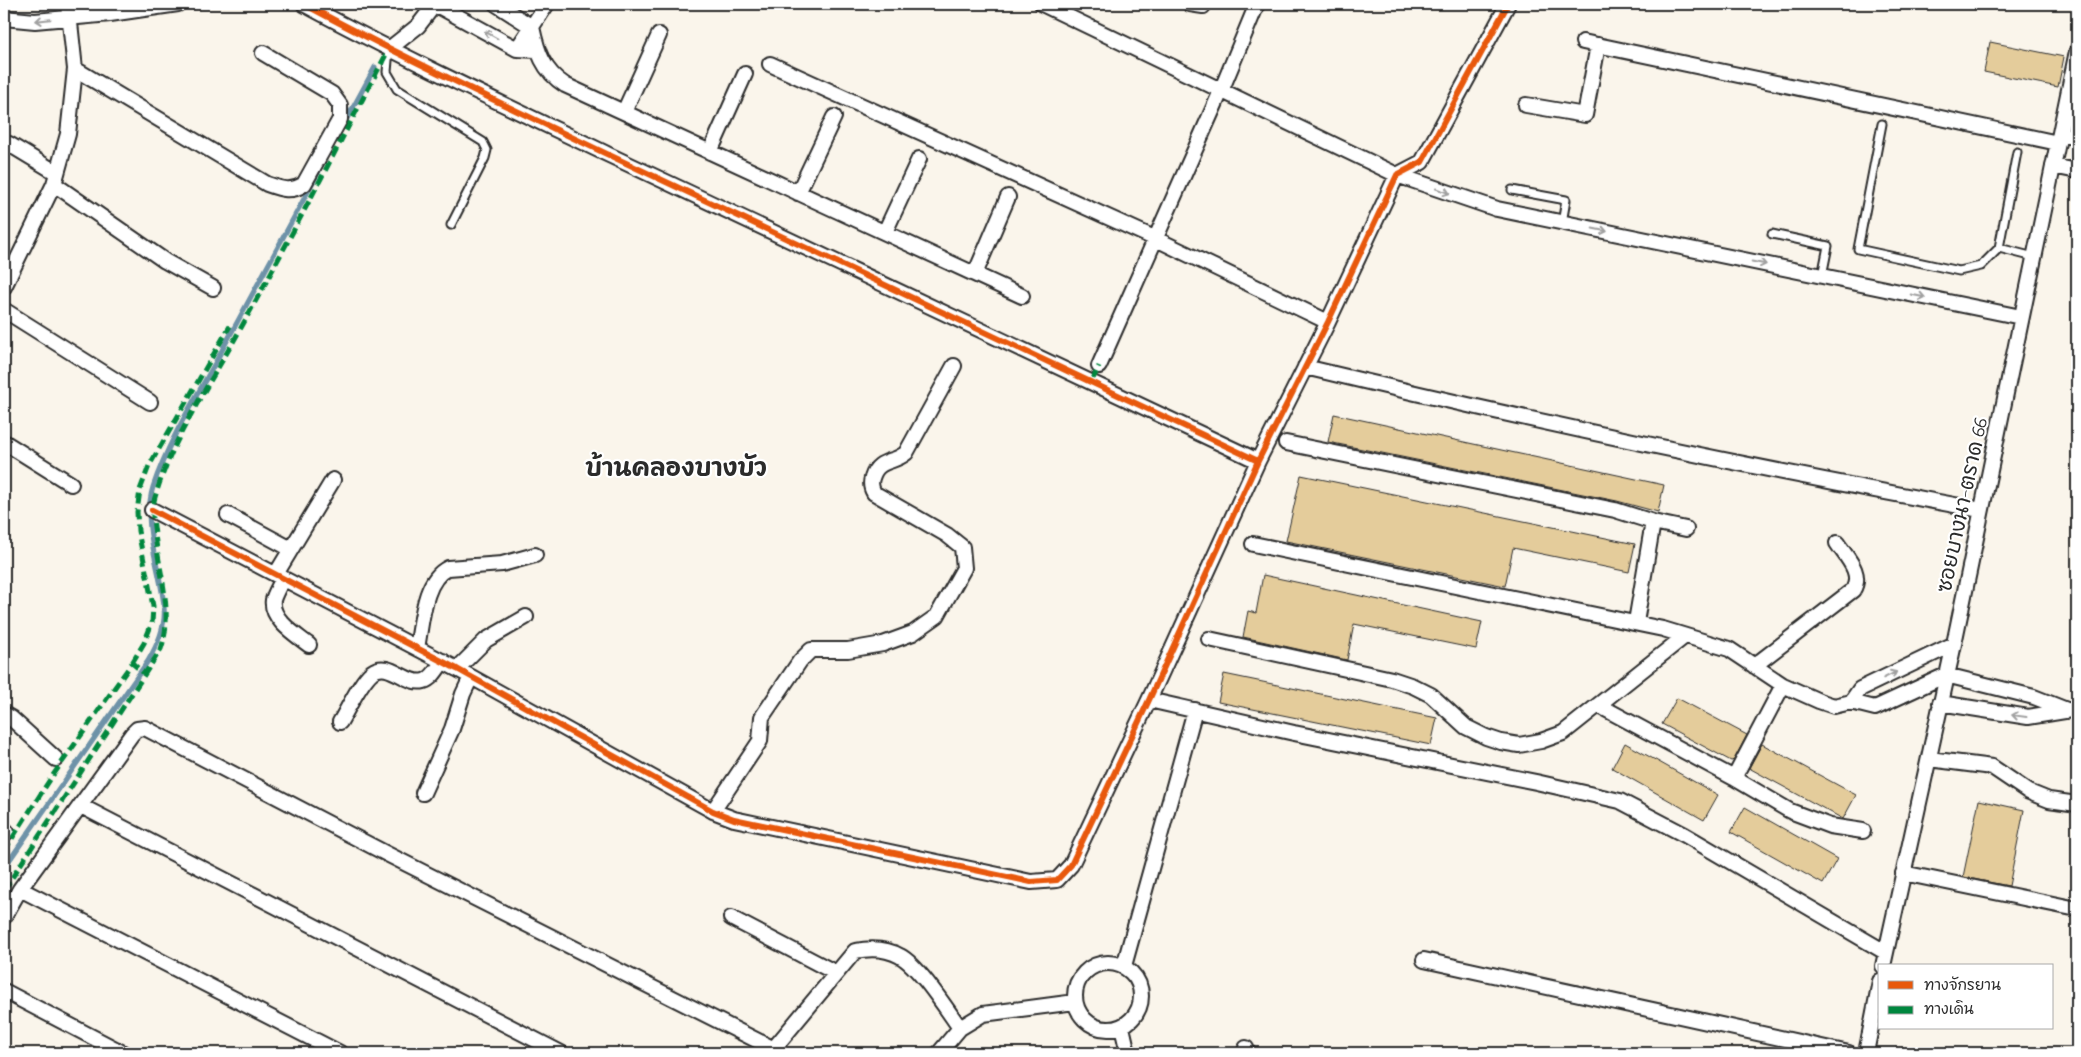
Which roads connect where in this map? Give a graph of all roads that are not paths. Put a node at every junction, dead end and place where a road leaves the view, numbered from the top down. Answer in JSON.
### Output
{"nodes":[{"id":1,"x":178,"y":4,"type":"edge"},
{"id":2,"x":304,"y":4,"type":"edge"},
{"id":3,"x":435,"y":4,"type":"edge"},
{"id":4,"x":496,"y":4,"type":"edge"},
{"id":5,"x":547,"y":4,"type":"edge"},
{"id":6,"x":1042,"y":4,"type":"edge"},
{"id":7,"x":1190,"y":4,"type":"edge"},
{"id":8,"x":1204,"y":4,"type":"edge"},
{"id":9,"x":1257,"y":4,"type":"edge"},
{"id":10,"x":1508,"y":4,"type":"edge"},
{"id":11,"x":69,"y":10,"type":"edge"},
{"id":12,"x":4,"y":18,"type":"edge"},
{"id":13,"x":532,"y":27,"type":"junction"},
{"id":14,"x":659,"y":35,"type":"dead end"},
{"id":15,"x":1583,"y":42,"type":"dead end"},
{"id":16,"x":1598,"y":45,"type":"junction"},
{"id":17,"x":389,"y":49,"type":"junction"},
{"id":18,"x":517,"y":49,"type":"junction"},
{"id":19,"x":536,"y":50,"type":"junction"},
{"id":20,"x":2077,"y":52,"type":"edge"},
{"id":21,"x":263,"y":53,"type":"dead end"},
{"id":22,"x":770,"y":64,"type":"dead end"},
{"id":23,"x":75,"y":69,"type":"junction"},
{"id":24,"x":745,"y":74,"type":"dead end"},
{"id":25,"x":1221,"y":91,"type":"junction"},
{"id":26,"x":1526,"y":105,"type":"dead end"},
{"id":27,"x":624,"y":112,"type":"junction"},
{"id":28,"x":834,"y":117,"type":"dead end"},
{"id":29,"x":1882,"y":124,"type":"dead end"},
{"id":30,"x":2077,"y":138,"type":"edge"},
{"id":31,"x":2059,"y":139,"type":"junction"},
{"id":32,"x":9,"y":144,"type":"dead end"},
{"id":33,"x":710,"y":152,"type":"junction"},
{"id":34,"x":2017,"y":152,"type":"dead end"},
{"id":35,"x":919,"y":159,"type":"dead end"},
{"id":36,"x":2053,"y":166,"type":"junction"},
{"id":37,"x":2077,"y":171,"type":"edge"},
{"id":38,"x":1397,"y":175,"type":"junction"},
{"id":39,"x":55,"y":178,"type":"junction"},
{"id":40,"x":1512,"y":190,"type":"dead end"},
{"id":41,"x":798,"y":193,"type":"junction"},
{"id":42,"x":1008,"y":198,"type":"dead end"},
{"id":43,"x":1562,"y":223,"type":"junction"},
{"id":44,"x":450,"y":225,"type":"dead end"},
{"id":45,"x":885,"y":232,"type":"junction"},
{"id":46,"x":1772,"y":234,"type":"dead end"},
{"id":47,"x":1154,"y":238,"type":"junction"},
{"id":48,"x":1999,"y":248,"type":"junction"},
{"id":49,"x":2034,"y":257,"type":"junction"},
{"id":50,"x":975,"y":274,"type":"junction"},
{"id":51,"x":1822,"y":276,"type":"junction"},
{"id":52,"x":4,"y":286,"type":"edge"},
{"id":53,"x":213,"y":288,"type":"dead end"},
{"id":54,"x":1022,"y":296,"type":"dead end"},
{"id":55,"x":4,"y":310,"type":"edge"},
{"id":56,"x":2021,"y":317,"type":"junction"},
{"id":57,"x":1328,"y":322,"type":"junction"},
{"id":58,"x":954,"y":366,"type":"dead end"},
{"id":59,"x":1099,"y":366,"type":"dead end"},
{"id":60,"x":1305,"y":367,"type":"junction"},
{"id":61,"x":150,"y":402,"type":"dead end"},
{"id":62,"x":4,"y":442,"type":"edge"},
{"id":63,"x":1286,"y":443,"type":"dead end"},
{"id":64,"x":1258,"y":461,"type":"junction"},
{"id":65,"x":333,"y":480,"type":"dead end"},
{"id":66,"x":71,"y":484,"type":"dead end"},
{"id":67,"x":152,"y":510,"type":"dead end"},
{"id":68,"x":1981,"y":510,"type":"junction"},
{"id":69,"x":228,"y":516,"type":"dead end"},
{"id":70,"x":1653,"y":522,"type":"junction"},
{"id":71,"x":1686,"y":529,"type":"dead end"},
{"id":72,"x":1253,"y":544,"type":"dead end"},
{"id":73,"x":1837,"y":544,"type":"dead end"},
{"id":74,"x":291,"y":549,"type":"junction"},
{"id":75,"x":535,"y":555,"type":"dead end"},
{"id":76,"x":279,"y":576,"type":"junction"},
{"id":77,"x":526,"y":617,"type":"dead end"},
{"id":78,"x":1636,"y":622,"type":"junction"},
{"id":79,"x":1685,"y":636,"type":"junction"},
{"id":80,"x":1209,"y":639,"type":"dead end"},
{"id":81,"x":1954,"y":644,"type":"junction"},
{"id":82,"x":309,"y":645,"type":"dead end"},
{"id":83,"x":417,"y":648,"type":"junction"},
{"id":84,"x":443,"y":662,"type":"junction"},
{"id":85,"x":1754,"y":666,"type":"junction"},
{"id":86,"x":457,"y":669,"type":"junction"},
{"id":87,"x":1946,"y":675,"type":"junction"},
{"id":88,"x":471,"y":677,"type":"junction"},
{"id":89,"x":1783,"y":685,"type":"junction"},
{"id":90,"x":1149,"y":700,"type":"junction"},
{"id":91,"x":1851,"y":702,"type":"junction"},
{"id":92,"x":1940,"y":703,"type":"junction"},
{"id":93,"x":1598,"y":705,"type":"junction"},
{"id":94,"x":2072,"y":709,"type":"edge"},
{"id":95,"x":1195,"y":710,"type":"junction"},
{"id":96,"x":4,"y":714,"type":"edge"},
{"id":97,"x":340,"y":722,"type":"dead end"},
{"id":98,"x":56,"y":759,"type":"dead end"},
{"id":99,"x":1929,"y":759,"type":"junction"},
{"id":100,"x":1734,"y":778,"type":"junction"},
{"id":101,"x":423,"y":793,"type":"dead end"},
{"id":102,"x":2077,"y":804,"type":"edge"},
{"id":103,"x":81,"y":806,"type":"junction"},
{"id":104,"x":713,"y":811,"type":"junction"},
{"id":105,"x":1863,"y":830,"type":"dead end"},
{"id":106,"x":1903,"y":873,"type":"junction"},
{"id":107,"x":20,"y":889,"type":"junction"},
{"id":108,"x":2077,"y":909,"type":"edge"},
{"id":109,"x":4,"y":917,"type":"edge"},
{"id":110,"x":731,"y":918,"type":"dead end"},
{"id":111,"x":1885,"y":952,"type":"junction"},
{"id":112,"x":1424,"y":960,"type":"dead end"},
{"id":113,"x":1882,"y":964,"type":"edge"},
{"id":114,"x":1124,"y":966,"type":"junction"},
{"id":115,"x":836,"y":973,"type":"junction"},
{"id":116,"x":4,"y":991,"type":"edge"},
{"id":117,"x":1878,"y":991,"type":"edge"},
{"id":118,"x":1075,"y":1002,"type":"junction"},
{"id":119,"x":1122,"y":1027,"type":"junction"},
{"id":120,"x":960,"y":1028,"type":"junction"},
{"id":121,"x":772,"y":1051,"type":"edge"},
{"id":122,"x":122,"y":1053,"type":"edge"},
{"id":123,"x":340,"y":1053,"type":"edge"},
{"id":124,"x":561,"y":1053,"type":"edge"},
{"id":125,"x":939,"y":1053,"type":"edge"},
{"id":126,"x":1128,"y":1053,"type":"edge"},
{"id":127,"x":1848,"y":1053,"type":"edge"},
{"id":128,"x":1866,"y":1053,"type":"edge"}],
"edges":[{"from":1,"to":11,"type":"street"},
{"from":2,"to":17,"type":"street"},
{"from":3,"to":17,"type":"street"},
{"from":18,"to":3,"type":"street","one_way":true},
{"from":4,"to":13,"type":"street"},
{"from":5,"to":13,"type":"street"},
{"from":6,"to":25,"type":"street"},
{"from":7,"to":8,"type":"street"},
{"from":9,"to":25,"type":"street"},
{"from":10,"to":38,"type":"street"},
{"from":11,"to":12,"type":"street","one_way":true},
{"from":11,"to":23,"type":"street"},
{"from":13,"to":18,"type":"street"},
{"from":13,"to":19,"type":"street"},
{"from":14,"to":27,"type":"street"},
{"from":15,"to":16,"type":"street"},
{"from":16,"to":26,"type":"street"},
{"from":16,"to":31,"type":"street"},
{"from":17,"to":44,"type":"lane"},
{"from":17,"to":64,"type":"street"},
{"from":18,"to":19,"type":"street"},
{"from":19,"to":27,"type":"street"},
{"from":20,"to":31,"type":"street","name":"ซอยบางนา-ตราด 66"},
{"from":21,"to":23,"type":"street"},
{"from":22,"to":47,"type":"street"},
{"from":23,"to":39,"type":"street"},
{"from":24,"to":33,"type":"street"},
{"from":25,"to":38,"type":"street"},
{"from":25,"to":47,"type":"street"},
{"from":27,"to":33,"type":"street"},
{"from":28,"to":41,"type":"street"},
{"from":29,"to":48,"type":"lane"},
{"from":30,"to":31,"type":"street"},
{"from":31,"to":36,"type":"street","name":"ซอยบางนา-ตราด 66"},
{"from":32,"to":39,"type":"street"},
{"from":33,"to":41,"type":"street"},
{"from":34,"to":48,"type":"lane"},
{"from":35,"to":45,"type":"street"},
{"from":36,"to":37,"type":"street"},
{"from":36,"to":49,"type":"street","name":"ซอยบางนา-ตราด 66"},
{"from":38,"to":43,"type":"street","one_way":true},
{"from":38,"to":57,"type":"street"},
{"from":39,"to":52,"type":"street"},
{"from":39,"to":53,"type":"street"},
{"from":40,"to":43,"type":"lane"},
{"from":41,"to":45,"type":"street"},
{"from":42,"to":50,"type":"street"},
{"from":43,"to":51,"type":"street","one_way":true},
{"from":45,"to":50,"type":"street"},
{"from":46,"to":51,"type":"lane"},
{"from":47,"to":57,"type":"street"},
{"from":47,"to":59,"type":"street"},
{"from":48,"to":49,"type":"lane"},
{"from":49,"to":56,"type":"street","name":"ซอยบางนา-ตราด 66"},
{"from":50,"to":54,"type":"street"},
{"from":51,"to":56,"type":"street","one_way":true},
{"from":55,"to":61,"type":"street"},
{"from":56,"to":68,"type":"street","name":"ซอยบางนา-ตราด 66"},
{"from":57,"to":60,"type":"street"},
{"from":58,"to":104,"type":"street"},
{"from":60,"to":64,"type":"street"},
{"from":60,"to":68,"type":"street"},
{"from":62,"to":66,"type":"street"},
{"from":63,"to":70,"type":"street"},
{"from":64,"to":90,"type":"street"},
{"from":65,"to":74,"type":"street"},
{"from":67,"to":76,"type":"street"},
{"from":68,"to":81,"type":"street","name":"ซอยบางนา-ตราด 66"},
{"from":69,"to":74,"type":"street"},
{"from":70,"to":71,"type":"street"},
{"from":70,"to":78,"type":"street"},
{"from":72,"to":78,"type":"street"},
{"from":73,"to":85,"type":"street"},
{"from":74,"to":76,"type":"street"},
{"from":75,"to":83,"type":"street"},
{"from":76,"to":82,"type":"street"},
{"from":76,"to":83,"type":"street"},
{"from":77,"to":86,"type":"street"},
{"from":78,"to":79,"type":"street"},
{"from":79,"to":85,"type":"street"},
{"from":79,"to":93,"type":"street"},
{"from":80,"to":93,"type":"street"},
{"from":81,"to":87,"type":"street","name":"ซอยบางนา-ตราด 66"},
{"from":91,"to":81,"type":"street","one_way":true},
{"from":83,"to":84,"type":"street"},
{"from":84,"to":86,"type":"street"},
{"from":84,"to":97,"type":"street"},
{"from":85,"to":89,"type":"street"},
{"from":86,"to":88,"type":"street"},
{"from":87,"to":91,"type":"street"},
{"from":87,"to":92,"type":"street","name":"ซอยบางนา-ตราด 66"},
{"from":87,"to":94,"type":"street"},
{"from":88,"to":101,"type":"street"},
{"from":88,"to":104,"type":"street"},
{"from":89,"to":91,"type":"street"},
{"from":89,"to":100,"type":"street"},
{"from":90,"to":95,"type":"street"},
{"from":90,"to":104,"type":"street"},
{"from":94,"to":92,"type":"street","one_way":true},
{"from":92,"to":99,"type":"street","name":"ซอยบางนา-ตราด 66"},
{"from":93,"to":100,"type":"street"},
{"from":95,"to":111,"type":"street"},
{"from":95,"to":114,"type":"street"},
{"from":96,"to":98,"type":"street"},
{"from":99,"to":102,"type":"street"},
{"from":99,"to":106,"type":"street","name":"ซอยบางนา-ตราด 66"},
{"from":100,"to":105,"type":"street"},
{"from":103,"to":107,"type":"street"},
{"from":103,"to":121,"type":"street"},
{"from":103,"to":124,"type":"street"},
{"from":106,"to":108,"type":"street"},
{"from":106,"to":111,"type":"street","name":"ซอยบางนา-ตราด 66"},
{"from":107,"to":109,"type":"street"},
{"from":107,"to":123,"type":"street"},
{"from":110,"to":115,"type":"street"},
{"from":111,"to":113,"type":"street","name":"ซอยบางนา-ตราด 66"},
{"from":112,"to":127,"type":"street"},
{"from":114,"to":118,"type":"street"},
{"from":114,"to":119,"type":"street"},
{"from":115,"to":120,"type":"street"},
{"from":115,"to":121,"type":"street"},
{"from":116,"to":122,"type":"street"},
{"from":117,"to":128,"type":"street"},
{"from":118,"to":119,"type":"street"},
{"from":118,"to":120,"type":"street"},
{"from":119,"to":126,"type":"street"},
{"from":120,"to":125,"type":"street"}]}
